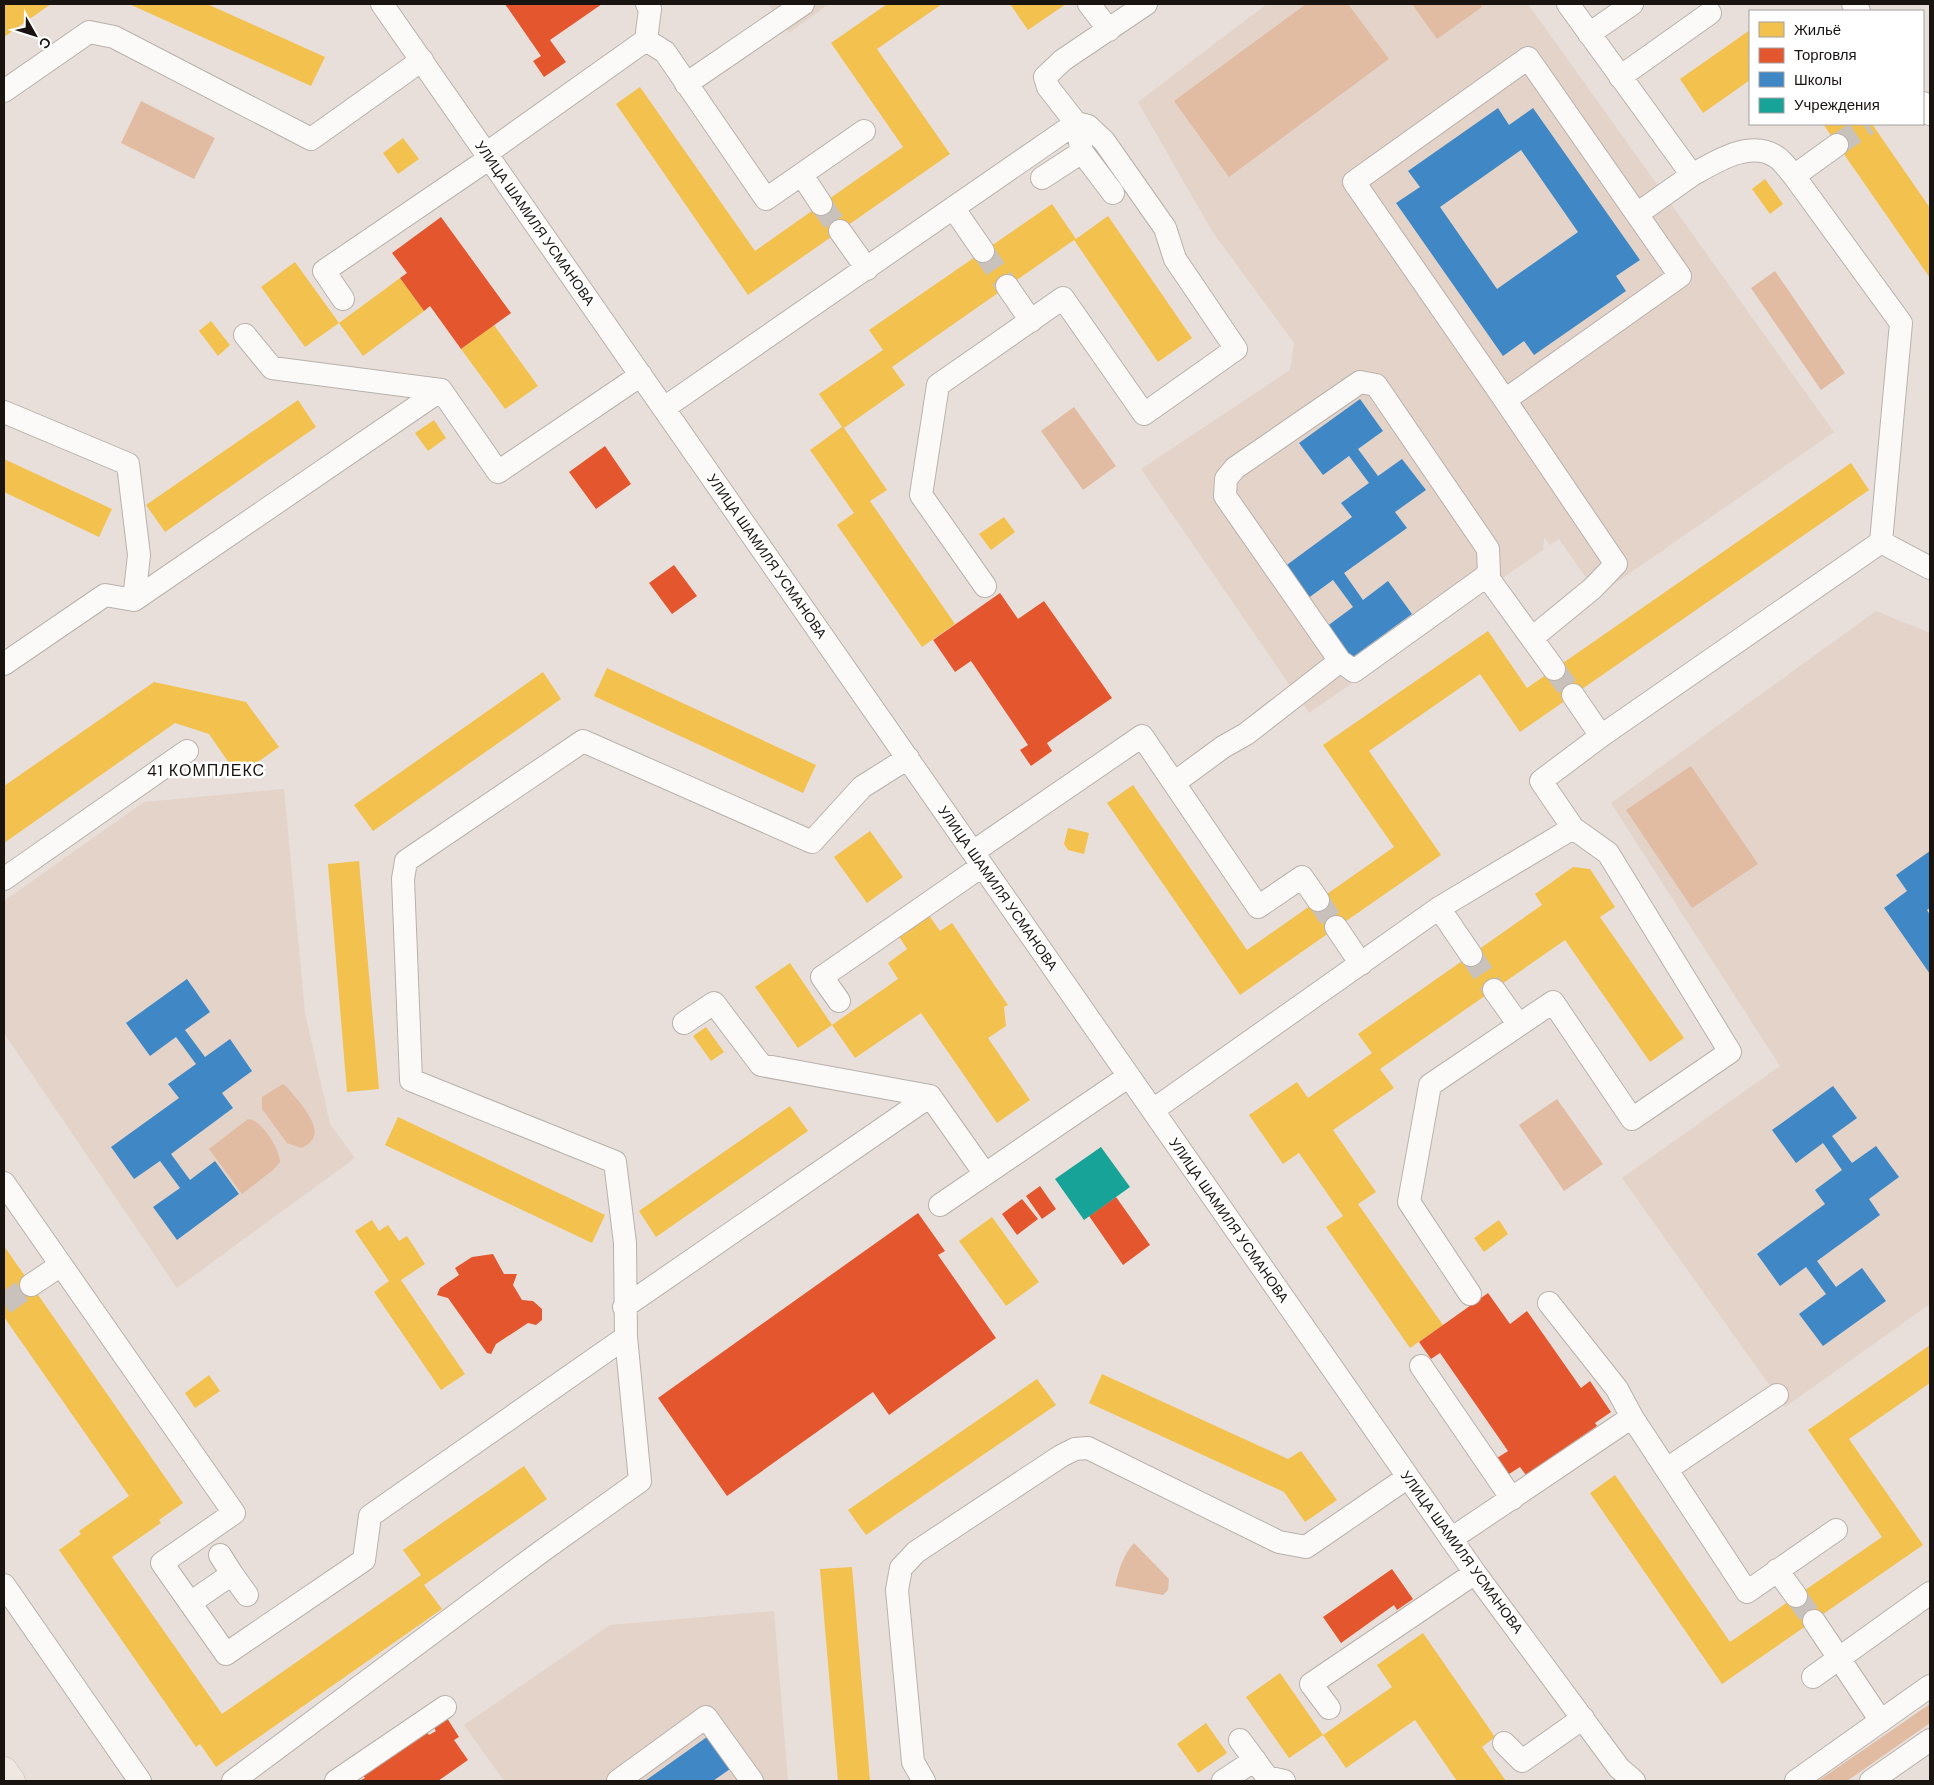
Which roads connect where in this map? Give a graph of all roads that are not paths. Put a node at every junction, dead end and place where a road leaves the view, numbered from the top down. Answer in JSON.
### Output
{"nodes":[{"id":1,"x":382,"y":4,"type":"edge"},
{"id":2,"x":647,"y":4,"type":"edge"},
{"id":3,"x":803,"y":4,"type":"edge"},
{"id":4,"x":1089,"y":4,"type":"edge"},
{"id":5,"x":1146,"y":4,"type":"edge"},
{"id":6,"x":1568,"y":4,"type":"edge"},
{"id":7,"x":1632,"y":4,"type":"edge"},
{"id":8,"x":1710,"y":13,"type":"dead end"},
{"id":9,"x":1109,"y":30,"type":"junction"},
{"id":10,"x":1589,"y":34,"type":"junction"},
{"id":11,"x":646,"y":40,"type":"junction"},
{"id":12,"x":422,"y":60,"type":"junction"},
{"id":13,"x":1620,"y":77,"type":"junction"},
{"id":14,"x":686,"y":84,"type":"junction"},
{"id":15,"x":4,"y":91,"type":"edge"},
{"id":16,"x":1076,"y":123,"type":"junction"},
{"id":17,"x":864,"y":131,"type":"dead end"},
{"id":18,"x":1837,"y":145,"type":"tunnel mouth"},
{"id":19,"x":1082,"y":152,"type":"junction"},
{"id":20,"x":488,"y":155,"type":"junction"},
{"id":21,"x":1692,"y":174,"type":"junction"},
{"id":22,"x":802,"y":175,"type":"junction"},
{"id":23,"x":1794,"y":176,"type":"junction"},
{"id":24,"x":1042,"y":178,"type":"dead end"},
{"id":25,"x":1114,"y":193,"type":"dead end"},
{"id":26,"x":821,"y":204,"type":"tunnel mouth"},
{"id":27,"x":954,"y":209,"type":"junction"},
{"id":28,"x":1637,"y":214,"type":"junction"},
{"id":29,"x":840,"y":231,"type":"tunnel mouth"},
{"id":30,"x":983,"y":251,"type":"tunnel mouth"},
{"id":31,"x":867,"y":269,"type":"junction"},
{"id":32,"x":1007,"y":286,"type":"tunnel mouth"},
{"id":33,"x":344,"y":299,"type":"dead end"},
{"id":34,"x":1031,"y":321,"type":"junction"},
{"id":35,"x":245,"y":335,"type":"dead end"},
{"id":36,"x":641,"y":375,"type":"junction"},
{"id":37,"x":441,"y":390,"type":"junction"},
{"id":38,"x":1505,"y":400,"type":"junction"},
{"id":39,"x":664,"y":408,"type":"junction"},
{"id":40,"x":4,"y":412,"type":"edge"},
{"id":41,"x":1881,"y":542,"type":"junction"},
{"id":42,"x":1930,"y":568,"type":"edge"},
{"id":43,"x":1486,"y":575,"type":"junction"},
{"id":44,"x":985,"y":586,"type":"dead end"},
{"id":45,"x":134,"y":600,"type":"junction"},
{"id":46,"x":1532,"y":638,"type":"junction"},
{"id":47,"x":1340,"y":661,"type":"junction"},
{"id":48,"x":4,"y":664,"type":"edge"},
{"id":49,"x":1554,"y":669,"type":"tunnel mouth"},
{"id":50,"x":1573,"y":695,"type":"tunnel mouth"},
{"id":51,"x":1601,"y":736,"type":"junction"},
{"id":52,"x":187,"y":750,"type":"dead end"},
{"id":53,"x":908,"y":758,"type":"junction"},
{"id":54,"x":1174,"y":783,"type":"junction"},
{"id":55,"x":1573,"y":828,"type":"junction"},
{"id":56,"x":978,"y":859,"type":"junction"},
{"id":57,"x":4,"y":880,"type":"edge"},
{"id":58,"x":1318,"y":900,"type":"tunnel mouth"},
{"id":59,"x":1439,"y":908,"type":"junction"},
{"id":60,"x":1336,"y":928,"type":"tunnel mouth"},
{"id":61,"x":1470,"y":955,"type":"tunnel mouth"},
{"id":62,"x":1361,"y":964,"type":"junction"},
{"id":63,"x":1494,"y":990,"type":"tunnel mouth"},
{"id":64,"x":839,"y":1001,"type":"dead end"},
{"id":65,"x":684,"y":1024,"type":"dead end"},
{"id":66,"x":1519,"y":1025,"type":"junction"},
{"id":67,"x":1129,"y":1076,"type":"junction"},
{"id":68,"x":930,"y":1096,"type":"junction"},
{"id":69,"x":1153,"y":1110,"type":"junction"},
{"id":70,"x":985,"y":1174,"type":"junction"},
{"id":71,"x":4,"y":1183,"type":"edge"},
{"id":72,"x":940,"y":1205,"type":"dead end"},
{"id":73,"x":61,"y":1265,"type":"junction"},
{"id":74,"x":31,"y":1285,"type":"tunnel mouth"},
{"id":75,"x":1470,"y":1294,"type":"dead end"},
{"id":76,"x":1549,"y":1303,"type":"dead end"},
{"id":77,"x":624,"y":1307,"type":"junction"},
{"id":78,"x":626,"y":1337,"type":"junction"},
{"id":79,"x":1421,"y":1366,"type":"dead end"},
{"id":80,"x":1777,"y":1395,"type":"dead end"},
{"id":81,"x":1632,"y":1417,"type":"junction"},
{"id":82,"x":1667,"y":1469,"type":"junction"},
{"id":83,"x":1408,"y":1477,"type":"junction"},
{"id":84,"x":1512,"y":1499,"type":"junction"},
{"id":85,"x":1836,"y":1530,"type":"dead end"},
{"id":86,"x":1451,"y":1539,"type":"junction"},
{"id":87,"x":220,"y":1554,"type":"dead end"},
{"id":88,"x":1778,"y":1570,"type":"junction"},
{"id":89,"x":1475,"y":1573,"type":"junction"},
{"id":90,"x":232,"y":1574,"type":"junction"},
{"id":91,"x":4,"y":1585,"type":"edge"},
{"id":92,"x":1930,"y":1593,"type":"edge"},
{"id":93,"x":247,"y":1594,"type":"dead end"},
{"id":94,"x":1796,"y":1596,"type":"tunnel mouth"},
{"id":95,"x":190,"y":1602,"type":"junction"},
{"id":96,"x":1814,"y":1621,"type":"tunnel mouth"},
{"id":97,"x":1839,"y":1659,"type":"junction"},
{"id":98,"x":1813,"y":1677,"type":"dead end"},
{"id":99,"x":1927,"y":1691,"type":"edge"},
{"id":100,"x":444,"y":1707,"type":"dead end"},
{"id":101,"x":1328,"y":1708,"type":"dead end"},
{"id":102,"x":1582,"y":1718,"type":"junction"},
{"id":103,"x":1881,"y":1721,"type":"junction"},
{"id":104,"x":1240,"y":1740,"type":"dead end"},
{"id":105,"x":1930,"y":1740,"type":"edge"},
{"id":106,"x":1504,"y":1743,"type":"dead end"},
{"id":107,"x":1255,"y":1760,"type":"junction"},
{"id":108,"x":4,"y":1771,"type":"edge"},
{"id":109,"x":1626,"y":1777,"type":"edge"},
{"id":110,"x":11,"y":1781,"type":"edge"},
{"id":111,"x":140,"y":1781,"type":"edge"},
{"id":112,"x":233,"y":1781,"type":"edge"},
{"id":113,"x":336,"y":1781,"type":"edge"},
{"id":114,"x":618,"y":1781,"type":"edge"},
{"id":115,"x":752,"y":1781,"type":"edge"},
{"id":116,"x":924,"y":1781,"type":"edge"},
{"id":117,"x":1224,"y":1781,"type":"edge"},
{"id":118,"x":1284,"y":1781,"type":"edge"},
{"id":119,"x":1796,"y":1781,"type":"edge"},
{"id":120,"x":1871,"y":1781,"type":"edge"}],
"edges":[{"from":1,"to":12,"type":"street","name":"УЛИЦА ШАМИЛЯ УСМАНОВА"},
{"from":2,"to":11,"type":"street"},
{"from":3,"to":14,"type":"street"},
{"from":4,"to":9,"type":"street"},
{"from":5,"to":9,"type":"street"},
{"from":6,"to":10,"type":"street"},
{"from":7,"to":10,"type":"street"},
{"from":8,"to":13,"type":"street"},
{"from":9,"to":16,"type":"street"},
{"from":10,"to":13,"type":"street"},
{"from":11,"to":14,"type":"street"},
{"from":11,"to":20,"type":"street"},
{"from":12,"to":15,"type":"street"},
{"from":12,"to":20,"type":"street","name":"УЛИЦА ШАМИЛЯ УСМАНОВА"},
{"from":13,"to":21,"type":"street"},
{"from":14,"to":22,"type":"street"},
{"from":16,"to":19,"type":"street"},
{"from":16,"to":27,"type":"street"},
{"from":16,"to":34,"type":"street"},
{"from":17,"to":22,"type":"street"},
{"from":18,"to":23,"type":"street"},
{"from":19,"to":24,"type":"street"},
{"from":19,"to":25,"type":"street"},
{"from":20,"to":33,"type":"street"},
{"from":20,"to":36,"type":"street","name":"УЛИЦА ШАМИЛЯ УСМАНОВА"},
{"from":21,"to":23,"type":"street"},
{"from":21,"to":28,"type":"street"},
{"from":22,"to":26,"type":"street"},
{"from":23,"to":41,"type":"street"},
{"from":27,"to":30,"type":"street"},
{"from":27,"to":31,"type":"street"},
{"from":28,"to":38,"type":"street"},
{"from":28,"to":38,"type":"street"},
{"from":29,"to":31,"type":"street"},
{"from":31,"to":39,"type":"street"},
{"from":32,"to":34,"type":"street"},
{"from":34,"to":44,"type":"street"},
{"from":35,"to":37,"type":"street"},
{"from":36,"to":37,"type":"street"},
{"from":36,"to":39,"type":"street","name":"УЛИЦА ШАМИЛЯ УСМАНОВА"},
{"from":37,"to":45,"type":"street"},
{"from":38,"to":46,"type":"street"},
{"from":39,"to":53,"type":"street","name":"УЛИЦА ШАМИЛЯ УСМАНОВА"},
{"from":40,"to":45,"type":"street"},
{"from":41,"to":42,"type":"street"},
{"from":41,"to":51,"type":"street"},
{"from":43,"to":46,"type":"street"},
{"from":43,"to":47,"type":"street"},
{"from":43,"to":47,"type":"street"},
{"from":45,"to":48,"type":"street"},
{"from":46,"to":49,"type":"street"},
{"from":47,"to":54,"type":"street"},
{"from":50,"to":51,"type":"street"},
{"from":51,"to":55,"type":"street"},
{"from":52,"to":57,"type":"street"},
{"from":53,"to":56,"type":"street","name":"УЛИЦА ШАМИЛЯ УСМАНОВА"},
{"from":53,"to":77,"type":"street"},
{"from":54,"to":56,"type":"street"},
{"from":54,"to":58,"type":"street"},
{"from":55,"to":59,"type":"street"},
{"from":55,"to":66,"type":"street"},
{"from":56,"to":64,"type":"street"},
{"from":56,"to":67,"type":"street","name":"УЛИЦА ШАМИЛЯ УСМАНОВА"},
{"from":59,"to":61,"type":"street"},
{"from":59,"to":62,"type":"street"},
{"from":60,"to":62,"type":"street"},
{"from":62,"to":69,"type":"street"},
{"from":63,"to":66,"type":"street"},
{"from":65,"to":68,"type":"street"},
{"from":66,"to":75,"type":"street"},
{"from":67,"to":69,"type":"street","name":"УЛИЦА ШАМИЛЯ УСМАНОВА"},
{"from":67,"to":70,"type":"street"},
{"from":68,"to":70,"type":"street"},
{"from":68,"to":77,"type":"street"},
{"from":69,"to":83,"type":"street","name":"УЛИЦА ШАМИЛЯ УСМАНОВА"},
{"from":70,"to":72,"type":"street"},
{"from":71,"to":73,"type":"street"},
{"from":73,"to":74,"type":"street"},
{"from":73,"to":95,"type":"street"},
{"from":76,"to":81,"type":"street"},
{"from":77,"to":78,"type":"street"},
{"from":78,"to":95,"type":"street"},
{"from":78,"to":112,"type":"street"},
{"from":79,"to":84,"type":"street"},
{"from":80,"to":82,"type":"street"},
{"from":81,"to":82,"type":"street"},
{"from":81,"to":84,"type":"street"},
{"from":82,"to":88,"type":"street"},
{"from":83,"to":86,"type":"street","name":"УЛИЦА ШАМИЛЯ УСМАНОВА"},
{"from":83,"to":116,"type":"street"},
{"from":84,"to":86,"type":"street"},
{"from":85,"to":88,"type":"street"},
{"from":86,"to":89,"type":"street","name":"УЛИЦА ШАМИЛЯ УСМАНОВА"},
{"from":87,"to":90,"type":"street"},
{"from":88,"to":94,"type":"street"},
{"from":89,"to":101,"type":"street"},
{"from":89,"to":102,"type":"street","name":"УЛИЦА ШАМИЛЯ УСМАНОВА"},
{"from":90,"to":93,"type":"street"},
{"from":90,"to":95,"type":"street"},
{"from":91,"to":111,"type":"street"},
{"from":92,"to":97,"type":"street"},
{"from":96,"to":97,"type":"street"},
{"from":97,"to":98,"type":"street"},
{"from":97,"to":103,"type":"street"},
{"from":99,"to":103,"type":"street"},
{"from":100,"to":113,"type":"street"},
{"from":102,"to":106,"type":"street"},
{"from":102,"to":109,"type":"street","name":"УЛИЦА ШАМИЛЯ УСМАНОВА"},
{"from":103,"to":119,"type":"street"},
{"from":104,"to":107,"type":"street"},
{"from":105,"to":120,"type":"street"},
{"from":107,"to":117,"type":"street"},
{"from":107,"to":118,"type":"street"},
{"from":108,"to":110,"type":"main road"},
{"from":114,"to":115,"type":"street"}]}
